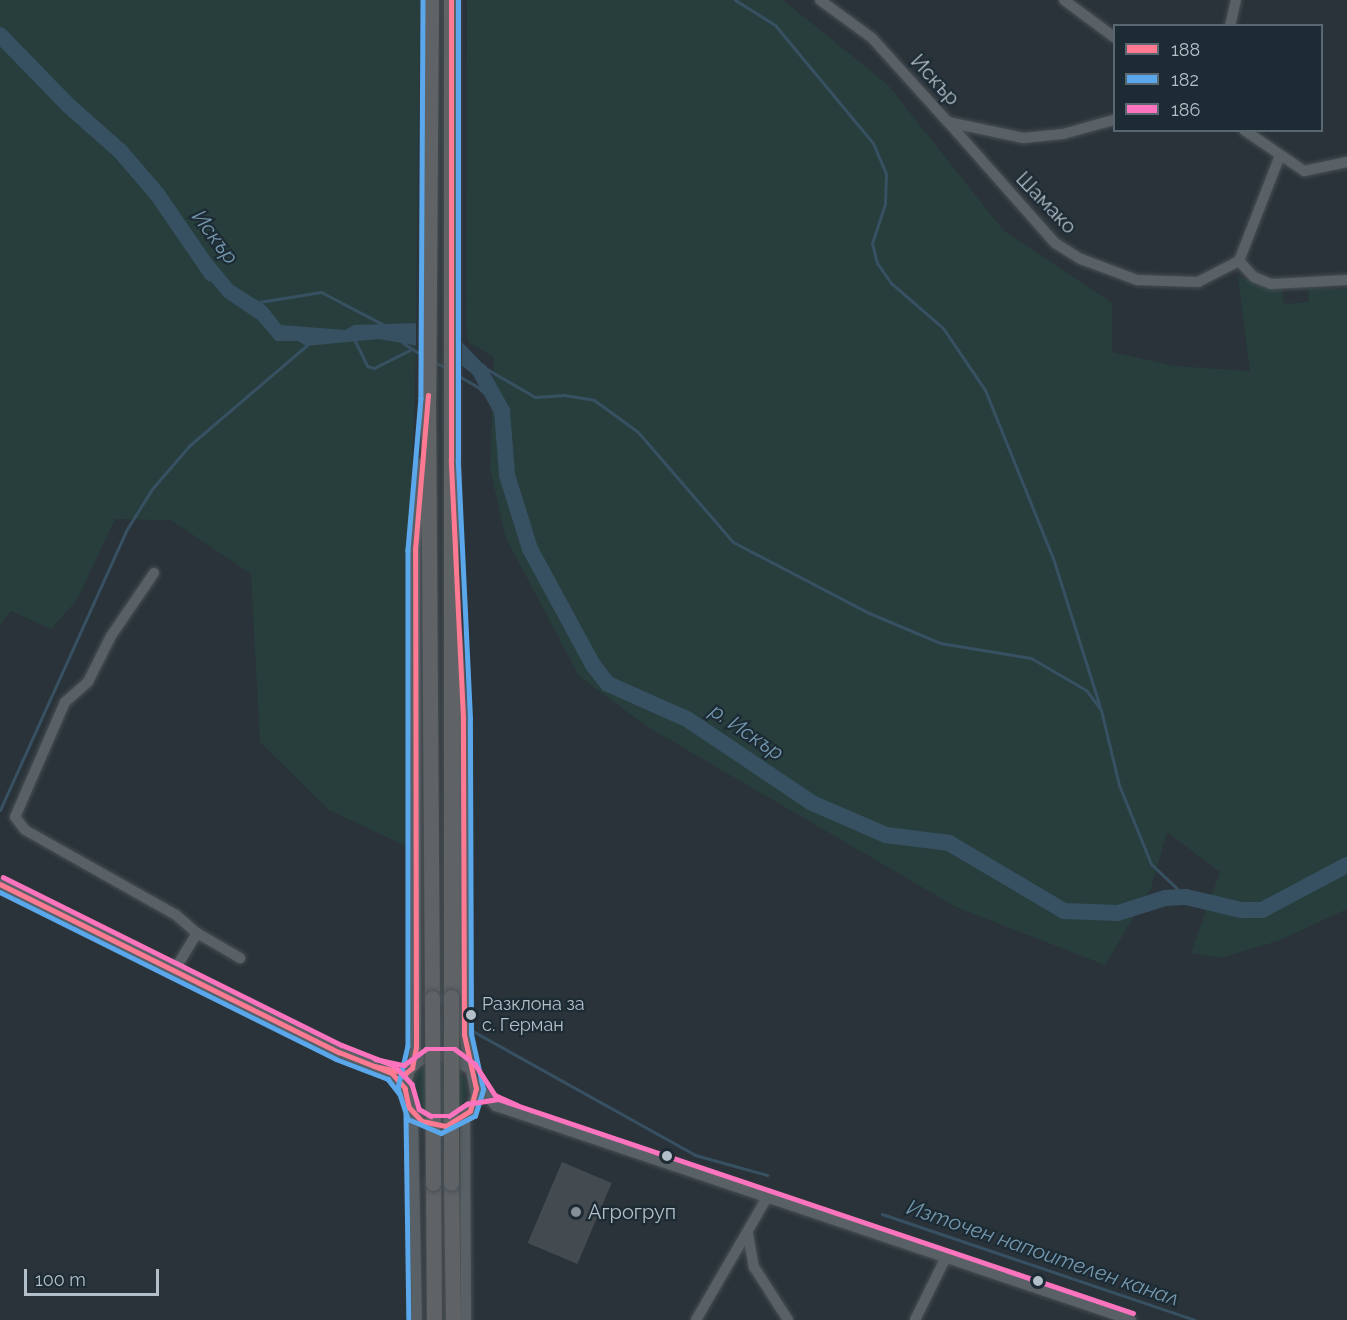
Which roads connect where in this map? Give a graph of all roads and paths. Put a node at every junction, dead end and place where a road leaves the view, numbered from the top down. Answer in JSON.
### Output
{"nodes":[{"id":1,"x":431,"y":0,"type":"edge"},
{"id":2,"x":451,"y":0,"type":"edge"},
{"id":3,"x":820,"y":0,"type":"edge"},
{"id":4,"x":1064,"y":0,"type":"edge"},
{"id":5,"x":1236,"y":0,"type":"edge"},
{"id":6,"x":1230,"y":24,"type":"edge"},
{"id":7,"x":1113,"y":36,"type":"edge"},
{"id":8,"x":1113,"y":120,"type":"edge"},
{"id":9,"x":948,"y":122,"type":"junction"},
{"id":10,"x":1246,"y":132,"type":"edge"},
{"id":11,"x":1279,"y":158,"type":"junction"},
{"id":12,"x":1347,"y":162,"type":"edge"},
{"id":13,"x":1239,"y":261,"type":"junction"},
{"id":14,"x":1347,"y":280,"type":"edge"},
{"id":15,"x":428,"y":398,"type":"junction"},
{"id":16,"x":451,"y":460,"type":"junction"},
{"id":17,"x":154,"y":573,"type":"dead end"},
{"id":18,"x":0,"y":884,"type":"edge"},
{"id":19,"x":197,"y":933,"type":"junction"},
{"id":20,"x":240,"y":958,"type":"dead end"},
{"id":21,"x":174,"y":970,"type":"junction"},
{"id":22,"x":411,"y":1069,"type":"junction"},
{"id":23,"x":470,"y":1069,"type":"junction"},
{"id":24,"x":392,"y":1073,"type":"junction"},
{"id":25,"x":476,"y":1084,"type":"junction"},
{"id":26,"x":405,"y":1088,"type":"junction"},
{"id":27,"x":496,"y":1106,"type":"junction"},
{"id":28,"x":413,"y":1114,"type":"junction"},
{"id":29,"x":467,"y":1114,"type":"junction"},
{"id":30,"x":768,"y":1196,"type":"junction"},
{"id":31,"x":748,"y":1234,"type":"junction"},
{"id":32,"x":946,"y":1257,"type":"junction"},
{"id":33,"x":734,"y":1259,"type":"junction"},
{"id":34,"x":754,"y":1267,"type":"junction"},
{"id":35,"x":417,"y":1320,"type":"edge"},
{"id":36,"x":434,"y":1320,"type":"edge"},
{"id":37,"x":453,"y":1320,"type":"edge"},
{"id":38,"x":466,"y":1320,"type":"edge"},
{"id":39,"x":696,"y":1320,"type":"edge"},
{"id":40,"x":788,"y":1320,"type":"edge"},
{"id":41,"x":915,"y":1320,"type":"edge"},
{"id":42,"x":1131,"y":1320,"type":"edge"}],
"edges":[{"from":1,"to":15,"type":"highway"},
{"from":2,"to":16,"type":"highway"},
{"from":3,"to":9,"type":"street","name":"Искър"},
{"from":4,"to":7,"type":"street"},
{"from":5,"to":6,"type":"street"},
{"from":8,"to":9,"type":"street","name":"Искър"},
{"from":9,"to":13,"type":"street","name":"Шамако"},
{"from":10,"to":11,"type":"street"},
{"from":11,"to":12,"type":"street"},
{"from":11,"to":13,"type":"street"},
{"from":13,"to":14,"type":"street"},
{"from":15,"to":22,"type":"street"},
{"from":15,"to":36,"type":"highway","bridge":true},
{"from":16,"to":23,"type":"street"},
{"from":16,"to":37,"type":"highway","bridge":true},
{"from":17,"to":19,"type":"street"},
{"from":18,"to":21,"type":"street"},
{"from":19,"to":20,"type":"street"},
{"from":19,"to":21,"type":"street"},
{"from":21,"to":24,"type":"street"},
{"from":22,"to":23,"type":"street"},
{"from":22,"to":24,"type":"street"},
{"from":22,"to":26,"type":"street"},
{"from":23,"to":25,"type":"street"},
{"from":24,"to":26,"type":"street"},
{"from":25,"to":27,"type":"street"},
{"from":25,"to":29,"type":"street"},
{"from":26,"to":28,"type":"street"},
{"from":27,"to":29,"type":"street"},
{"from":27,"to":30,"type":"street"},
{"from":28,"to":29,"type":"street"},
{"from":28,"to":35,"type":"street"},
{"from":29,"to":38,"type":"street"},
{"from":30,"to":31,"type":"street"},
{"from":30,"to":32,"type":"street"},
{"from":31,"to":33,"type":"street"},
{"from":31,"to":34,"type":"street"},
{"from":32,"to":41,"type":"street"},
{"from":32,"to":42,"type":"street"},
{"from":33,"to":34,"type":"street"},
{"from":33,"to":39,"type":"street"},
{"from":34,"to":40,"type":"street"}]}
